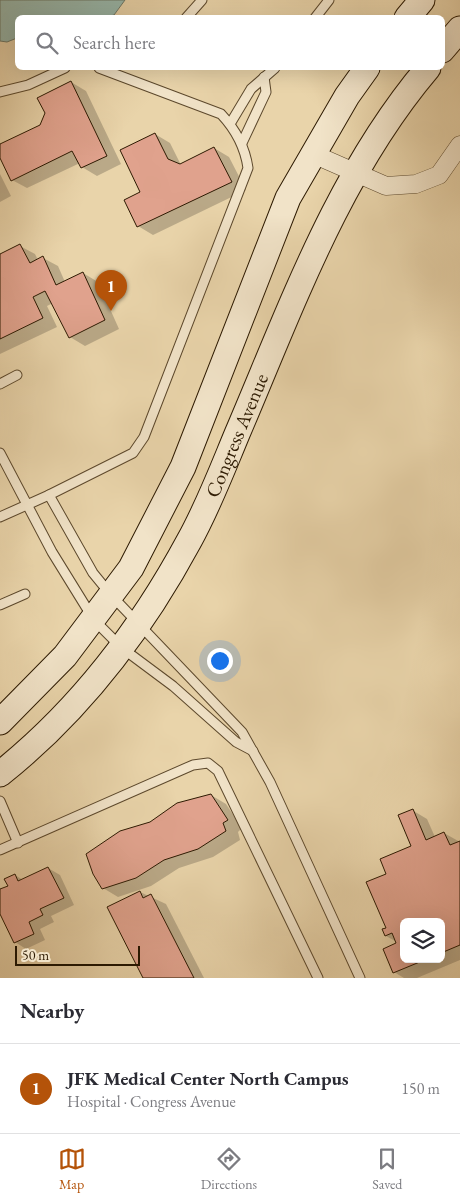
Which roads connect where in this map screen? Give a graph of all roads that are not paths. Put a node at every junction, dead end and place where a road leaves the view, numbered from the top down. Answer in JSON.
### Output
{"nodes":[{"id":1,"x":202,"y":0,"type":"edge"},
{"id":2,"x":329,"y":0,"type":"edge"},
{"id":3,"x":422,"y":0,"type":"edge"},
{"id":4,"x":189,"y":15,"type":"edge"},
{"id":5,"x":317,"y":15,"type":"edge"},
{"id":6,"x":410,"y":15,"type":"edge"},
{"id":7,"x":460,"y":30,"type":"edge"},
{"id":8,"x":445,"y":47,"type":"edge"},
{"id":9,"x":61,"y":70,"type":"edge"},
{"id":10,"x":103,"y":70,"type":"edge"},
{"id":11,"x":273,"y":70,"type":"edge"},
{"id":12,"x":366,"y":70,"type":"edge"},
{"id":13,"x":426,"y":70,"type":"edge"},
{"id":14,"x":264,"y":77,"type":"junction"},
{"id":15,"x":0,"y":92,"type":"edge"},
{"id":16,"x":230,"y":124,"type":"junction"},
{"id":17,"x":242,"y":143,"type":"junction"},
{"id":18,"x":460,"y":145,"type":"edge"},
{"id":19,"x":312,"y":154,"type":"junction"},
{"id":20,"x":354,"y":174,"type":"junction"},
{"id":21,"x":17,"y":375,"type":"dead end"},
{"id":22,"x":0,"y":384,"type":"edge"},
{"id":23,"x":0,"y":453,"type":"edge"},
{"id":24,"x":50,"y":495,"type":"junction"},
{"id":25,"x":26,"y":505,"type":"junction"},
{"id":26,"x":0,"y":517,"type":"edge"},
{"id":27,"x":25,"y":594,"type":"dead end"},
{"id":28,"x":111,"y":595,"type":"junction"},
{"id":29,"x":0,"y":605,"type":"edge"},
{"id":30,"x":94,"y":620,"type":"junction"},
{"id":31,"x":139,"y":623,"type":"junction"},
{"id":32,"x":122,"y":648,"type":"junction"},
{"id":33,"x":0,"y":722,"type":"edge"},
{"id":34,"x":255,"y":753,"type":"junction"},
{"id":35,"x":0,"y":774,"type":"edge"},
{"id":36,"x":0,"y":801,"type":"edge"},
{"id":37,"x":18,"y":843,"type":"junction"},
{"id":38,"x":0,"y":850,"type":"edge"},
{"id":39,"x":318,"y":978,"type":"edge"},
{"id":40,"x":360,"y":978,"type":"edge"}],
"edges":[{"from":1,"to":4,"type":"lane"},
{"from":2,"to":5,"type":"lane"},
{"from":3,"to":6,"type":"street"},
{"from":7,"to":8,"type":"street"},
{"from":9,"to":15,"type":"lane"},
{"from":10,"to":16,"type":"lane"},
{"from":11,"to":14,"type":"lane"},
{"from":12,"to":19,"type":"street","name":"Congress Avenue"},
{"from":13,"to":20,"type":"street","name":"Congress Avenue"},
{"from":14,"to":16,"type":"lane"},
{"from":14,"to":17,"type":"lane"},
{"from":16,"to":17,"type":"lane"},
{"from":17,"to":24,"type":"lane"},
{"from":18,"to":20,"type":"street"},
{"from":19,"to":20,"type":"street"},
{"from":19,"to":28,"type":"street","name":"Congress Avenue"},
{"from":20,"to":31,"type":"street","name":"Congress Avenue"},
{"from":21,"to":22,"type":"lane"},
{"from":23,"to":25,"type":"lane"},
{"from":24,"to":25,"type":"lane"},
{"from":24,"to":28,"type":"lane"},
{"from":25,"to":26,"type":"lane"},
{"from":25,"to":30,"type":"lane"},
{"from":27,"to":29,"type":"lane"},
{"from":28,"to":30,"type":"street","name":"Congress Avenue"},
{"from":28,"to":31,"type":"lane"},
{"from":30,"to":32,"type":"lane"},
{"from":30,"to":33,"type":"street","name":"Congress Avenue"},
{"from":31,"to":32,"type":"street","name":"Congress Avenue"},
{"from":31,"to":34,"type":"lane"},
{"from":32,"to":34,"type":"lane"},
{"from":32,"to":35,"type":"street","name":"Congress Avenue"},
{"from":34,"to":40,"type":"lane"},
{"from":36,"to":37,"type":"lane"},
{"from":37,"to":38,"type":"lane"},
{"from":37,"to":39,"type":"lane"}]}
